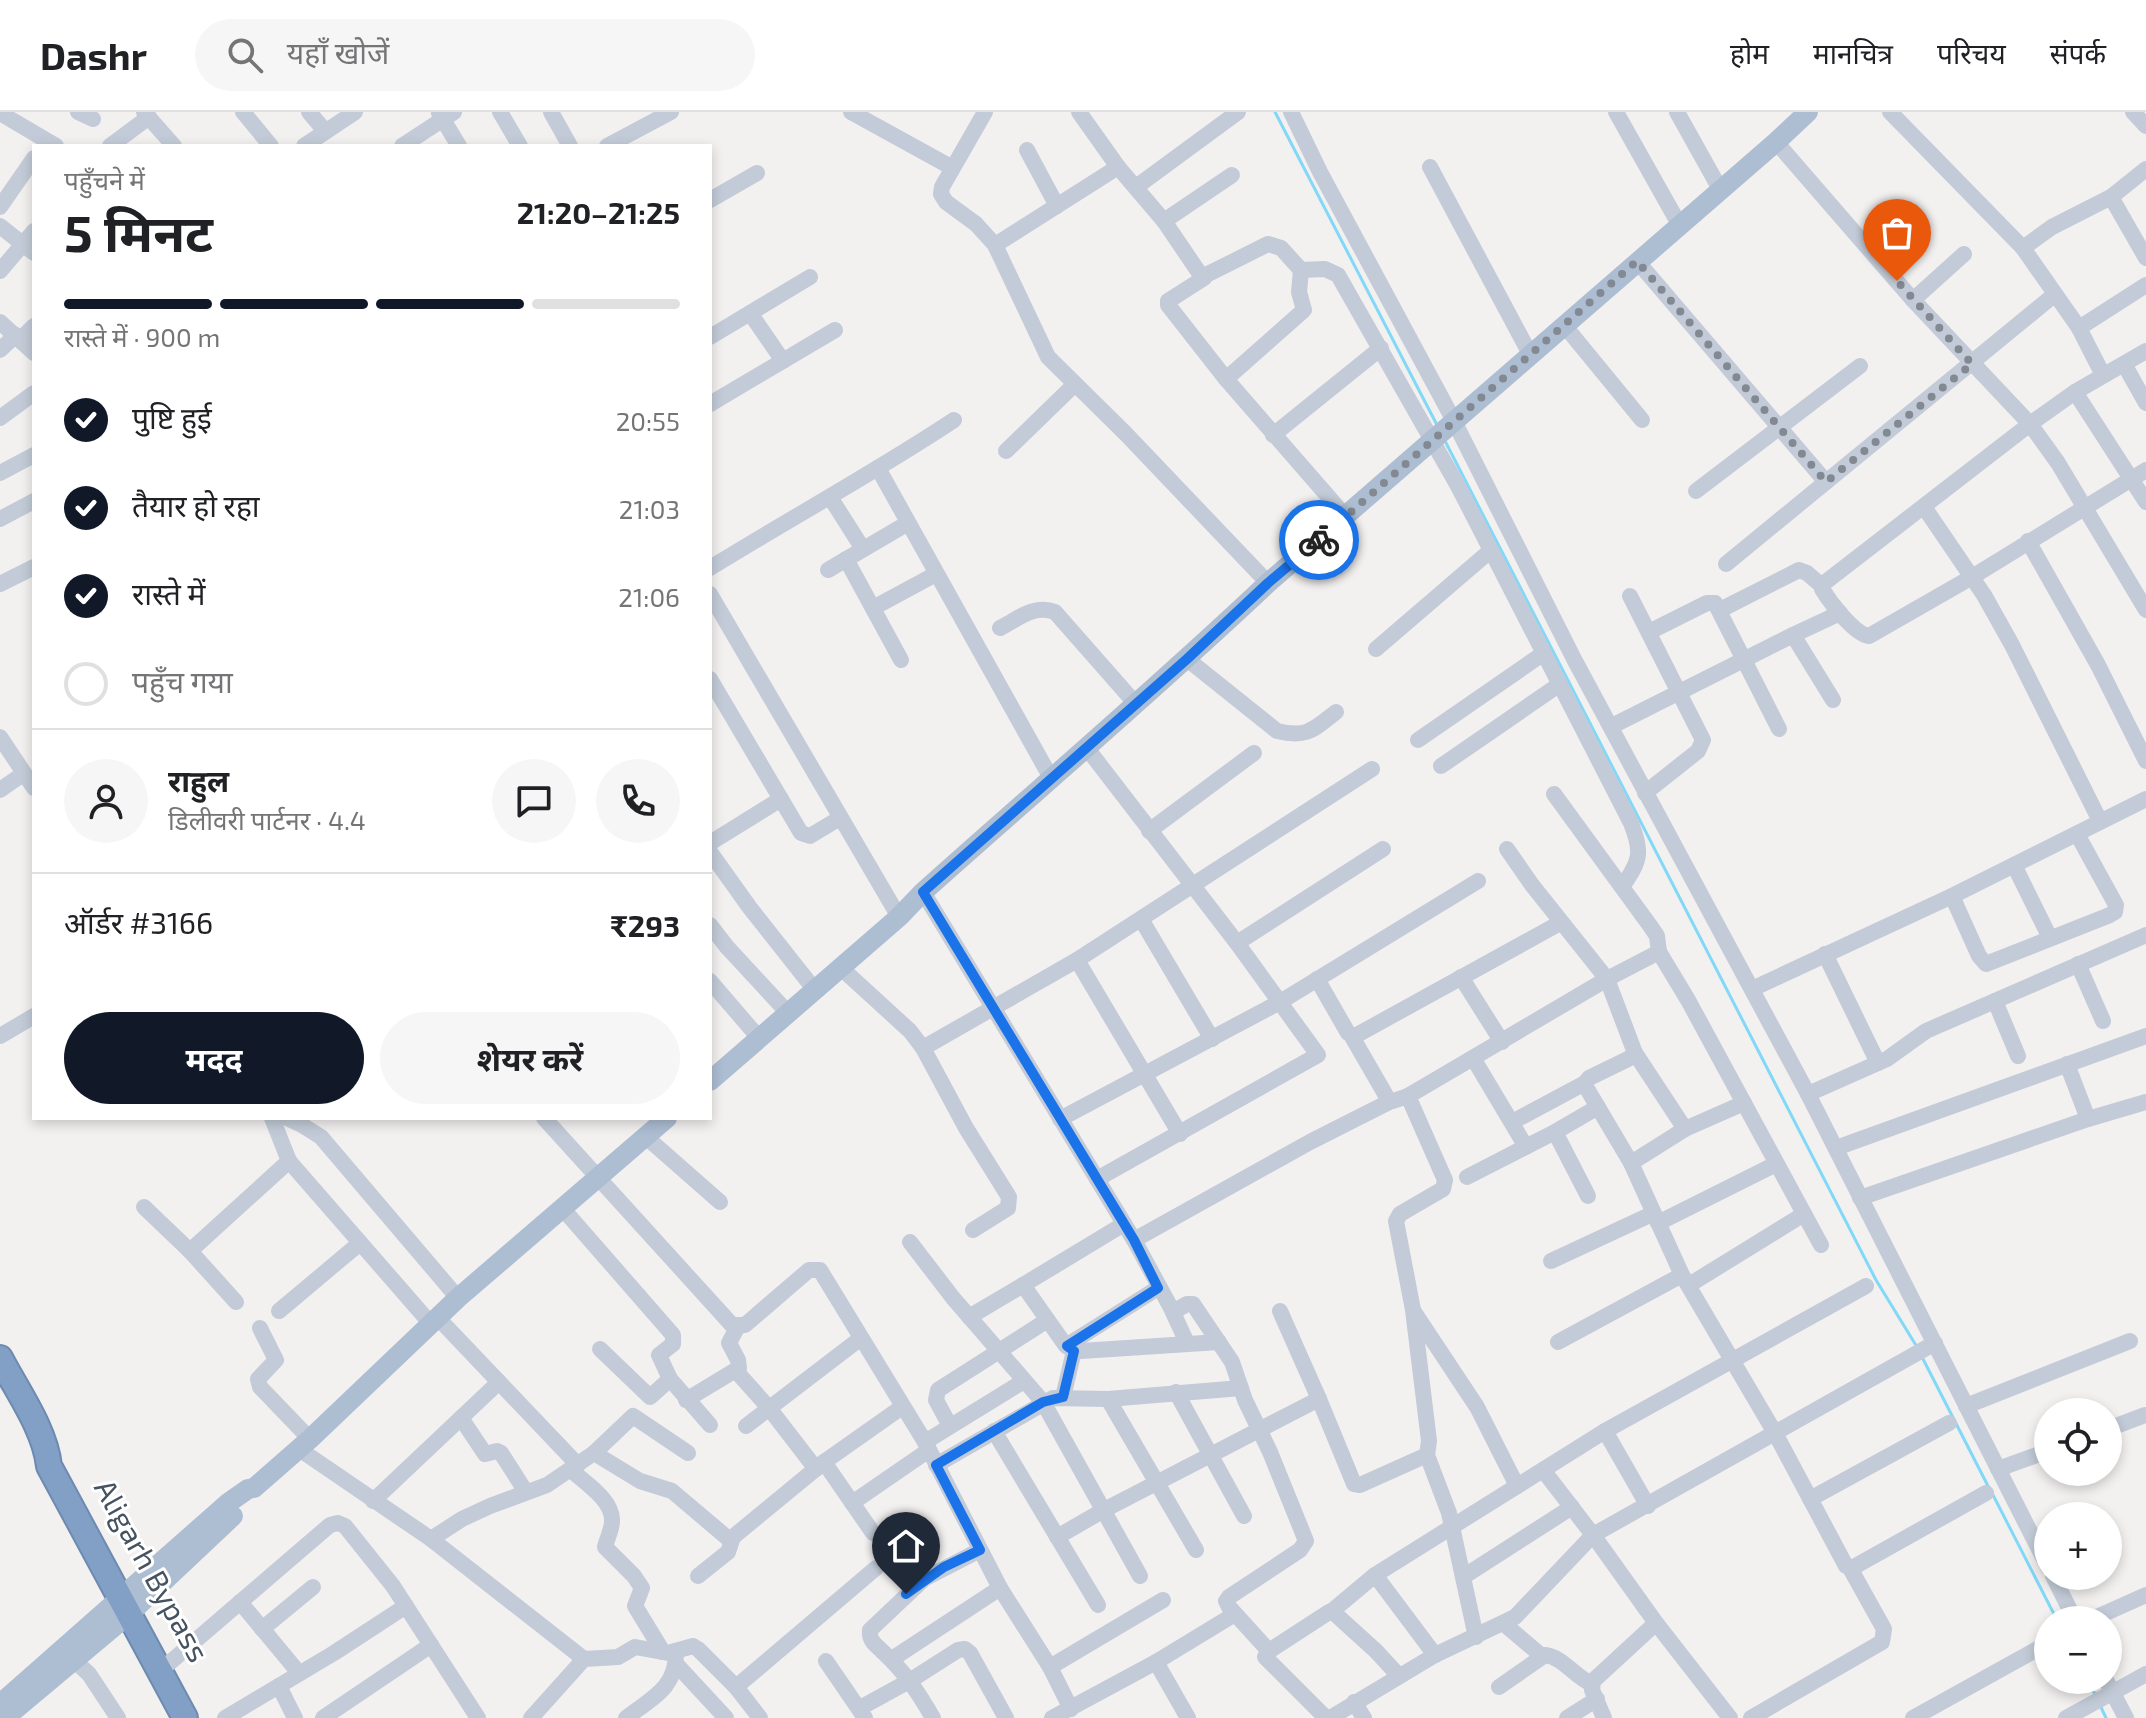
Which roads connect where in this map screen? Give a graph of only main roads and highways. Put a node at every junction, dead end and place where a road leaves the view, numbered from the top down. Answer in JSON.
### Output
{"nodes":[{"id":1,"x":1803,"y":114,"type":"edge"},
{"id":2,"x":712,"y":1079,"type":"edge"},
{"id":3,"x":665,"y":1120,"type":"edge"},
{"id":4,"x":0,"y":1358,"type":"edge"},
{"id":5,"x":129,"y":1602,"type":"junction"},
{"id":6,"x":67,"y":1654,"type":"junction"},
{"id":7,"x":0,"y":1704,"type":"edge"},
{"id":8,"x":5,"y":1718,"type":"edge"},
{"id":9,"x":185,"y":1718,"type":"edge"},
{"id":10,"x":198,"y":1718,"type":"edge"}],
"edges":[{"from":1,"to":2,"type":"main road"},
{"from":3,"to":5,"type":"main road"},
{"from":4,"to":5,"type":"highway","name":"Aligarh Bypass"},
{"from":5,"to":6,"type":"main road"},
{"from":5,"to":9,"type":"highway","name":"Aligarh Bypass"},
{"from":5,"to":10,"type":"highway","name":"Aligarh Bypass"},
{"from":6,"to":7,"type":"main road"},
{"from":6,"to":8,"type":"main road"}]}
